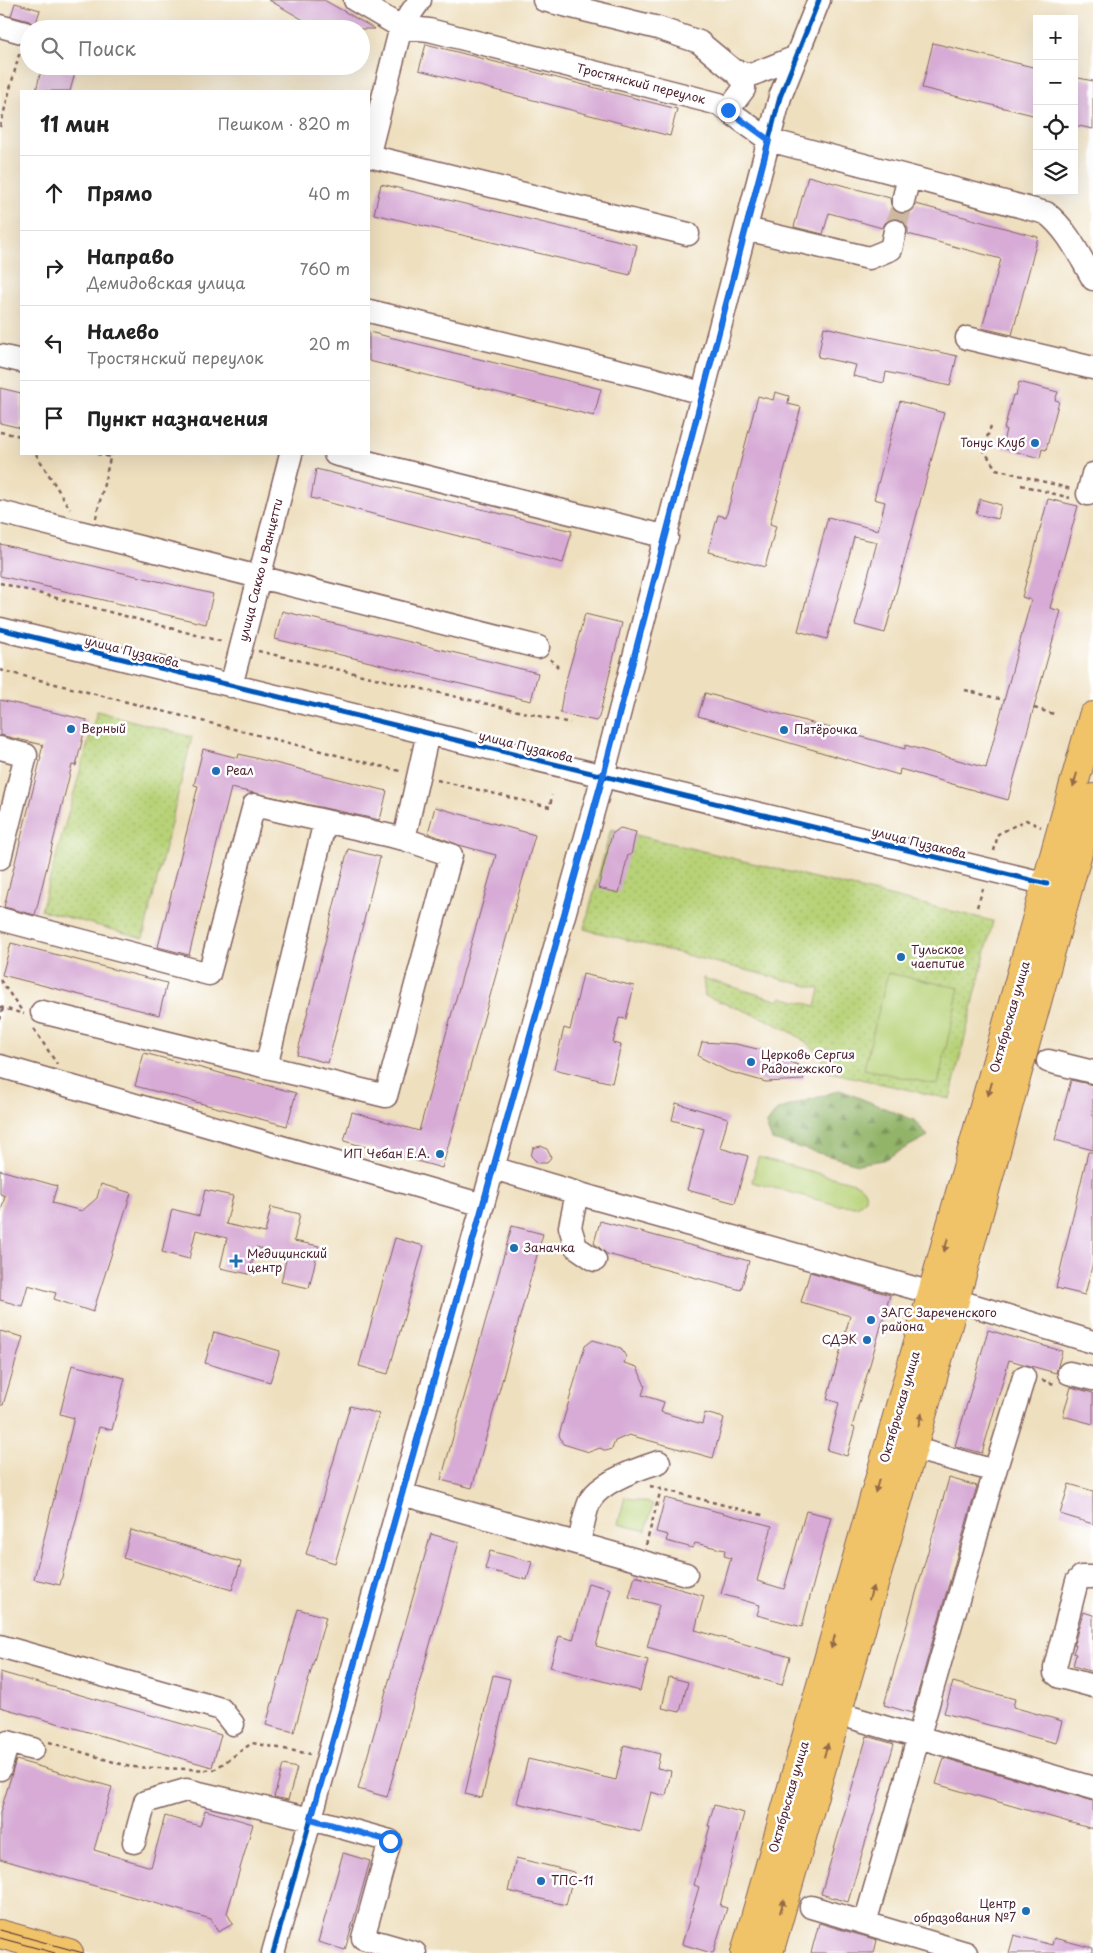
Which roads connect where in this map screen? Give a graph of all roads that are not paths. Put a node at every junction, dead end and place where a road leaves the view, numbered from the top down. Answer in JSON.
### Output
{"nodes":[{"id":1,"x":355,"y":0,"type":"edge"},
{"id":2,"x":420,"y":0,"type":"edge"},
{"id":3,"x":544,"y":0,"type":"edge"},
{"id":4,"x":819,"y":0,"type":"edge"},
{"id":5,"x":0,"y":26,"type":"edge"},
{"id":6,"x":401,"y":27,"type":"junction"},
{"id":7,"x":20,"y":32,"type":"edge"},
{"id":8,"x":796,"y":57,"type":"junction"},
{"id":9,"x":734,"y":71,"type":"junction"},
{"id":10,"x":728,"y":110,"type":"junction"},
{"id":11,"x":769,"y":140,"type":"junction"},
{"id":12,"x":370,"y":151,"type":"edge"},
{"id":13,"x":370,"y":155,"type":"edge"},
{"id":14,"x":909,"y":177,"type":"junction"},
{"id":15,"x":903,"y":201,"type":"tunnel mouth"},
{"id":16,"x":746,"y":229,"type":"junction"},
{"id":17,"x":895,"y":231,"type":"tunnel mouth"},
{"id":18,"x":688,"y":234,"type":"dead end"},
{"id":19,"x":1093,"y":279,"type":"edge"},
{"id":20,"x":370,"y":311,"type":"edge"},
{"id":21,"x":967,"y":338,"type":"dead end"},
{"id":22,"x":0,"y":356,"type":"edge"},
{"id":23,"x":20,"y":361,"type":"edge"},
{"id":24,"x":1093,"y":368,"type":"edge"},
{"id":25,"x":704,"y":394,"type":"junction"},
{"id":26,"x":291,"y":455,"type":"edge"},
{"id":27,"x":338,"y":455,"type":"edge"},
{"id":28,"x":0,"y":512,"type":"edge"},
{"id":29,"x":667,"y":537,"type":"junction"},
{"id":30,"x":259,"y":577,"type":"junction"},
{"id":31,"x":0,"y":629,"type":"edge"},
{"id":32,"x":538,"y":647,"type":"dead end"},
{"id":33,"x":231,"y":686,"type":"junction"},
{"id":34,"x":1093,"y":716,"type":"edge"},
{"id":35,"x":428,"y":733,"type":"junction"},
{"id":36,"x":0,"y":748,"type":"edge"},
{"id":37,"x":603,"y":776,"type":"junction"},
{"id":38,"x":1093,"y":798,"type":"edge"},
{"id":39,"x":325,"y":821,"type":"junction"},
{"id":40,"x":404,"y":839,"type":"junction"},
{"id":41,"x":0,"y":858,"type":"edge"},
{"id":42,"x":1058,"y":887,"type":"junction"},
{"id":43,"x":0,"y":918,"type":"edge"},
{"id":44,"x":32,"y":1019,"type":"road end"},
{"id":45,"x":1048,"y":1061,"type":"dead end"},
{"id":46,"x":0,"y":1066,"type":"edge"},
{"id":47,"x":266,"y":1067,"type":"junction"},
{"id":48,"x":1093,"y":1072,"type":"edge"},
{"id":49,"x":494,"y":1168,"type":"junction"},
{"id":50,"x":577,"y":1193,"type":"junction"},
{"id":51,"x":483,"y":1204,"type":"junction"},
{"id":52,"x":595,"y":1260,"type":"dead end"},
{"id":53,"x":943,"y":1297,"type":"junction"},
{"id":54,"x":1093,"y":1342,"type":"edge"},
{"id":55,"x":1069,"y":1372,"type":"dead end"},
{"id":56,"x":1024,"y":1377,"type":"dead end"},
{"id":57,"x":1093,"y":1379,"type":"edge"},
{"id":58,"x":912,"y":1448,"type":"junction"},
{"id":59,"x":658,"y":1462,"type":"dead end"},
{"id":60,"x":995,"y":1471,"type":"junction"},
{"id":61,"x":402,"y":1494,"type":"junction"},
{"id":62,"x":578,"y":1543,"type":"junction"},
{"id":63,"x":686,"y":1574,"type":"dead end"},
{"id":64,"x":1093,"y":1577,"type":"edge"},
{"id":65,"x":0,"y":1646,"type":"edge"},
{"id":66,"x":1093,"y":1686,"type":"edge"},
{"id":67,"x":836,"y":1713,"type":"junction"},
{"id":68,"x":233,"y":1724,"type":"dead end"},
{"id":69,"x":918,"y":1738,"type":"junction"},
{"id":70,"x":40,"y":1745,"type":"road end"},
{"id":71,"x":0,"y":1769,"type":"edge"},
{"id":72,"x":1093,"y":1788,"type":"edge"},
{"id":73,"x":311,"y":1819,"type":"junction"},
{"id":74,"x":134,"y":1842,"type":"dead end"},
{"id":75,"x":811,"y":1907,"type":"dead end"},
{"id":76,"x":865,"y":1923,"type":"junction"},
{"id":77,"x":0,"y":1934,"type":"edge"},
{"id":78,"x":902,"y":1944,"type":"edge"},
{"id":79,"x":69,"y":1953,"type":"edge"},
{"id":80,"x":273,"y":1953,"type":"edge"},
{"id":81,"x":415,"y":1953,"type":"edge"},
{"id":82,"x":745,"y":1953,"type":"edge"},
{"id":83,"x":769,"y":1953,"type":"edge"},
{"id":84,"x":966,"y":1953,"type":"edge"}],
"edges":[{"from":1,"to":6,"type":"street","name":"Тростянский переулок"},
{"from":2,"to":6,"type":"street"},
{"from":3,"to":9,"type":"street"},
{"from":4,"to":8,"type":"street"},
{"from":5,"to":7,"type":"street"},
{"from":6,"to":10,"type":"street","name":"Тростянский переулок"},
{"from":6,"to":12,"type":"street"},
{"from":8,"to":9,"type":"street"},
{"from":8,"to":11,"type":"street"},
{"from":9,"to":10,"type":"street"},
{"from":10,"to":11,"type":"street","name":"Тростянский переулок"},
{"from":11,"to":14,"type":"street","name":"Тростянский переулок"},
{"from":11,"to":16,"type":"street"},
{"from":13,"to":18,"type":"street"},
{"from":14,"to":15,"type":"street"},
{"from":14,"to":19,"type":"street","name":"Тростянский переулок"},
{"from":16,"to":17,"type":"street"},
{"from":16,"to":25,"type":"street"},
{"from":20,"to":25,"type":"street"},
{"from":21,"to":24,"type":"street"},
{"from":22,"to":23,"type":"street"},
{"from":25,"to":29,"type":"street"},
{"from":26,"to":30,"type":"street","name":"улица Сакко и Ванцетти"},
{"from":27,"to":29,"type":"street"},
{"from":28,"to":30,"type":"street"},
{"from":29,"to":37,"type":"street"},
{"from":30,"to":32,"type":"street"},
{"from":30,"to":33,"type":"street","name":"улица Сакко и Ванцетти"},
{"from":31,"to":33,"type":"street","name":"улица Пузакова"},
{"from":33,"to":35,"type":"street","name":"улица Пузакова"},
{"from":34,"to":42,"type":"main road","name":"Октябрьская улица","one_way":true},
{"from":35,"to":37,"type":"street","name":"улица Пузакова"},
{"from":35,"to":40,"type":"street"},
{"from":36,"to":41,"type":"street"},
{"from":37,"to":42,"type":"street","name":"улица Пузакова"},
{"from":37,"to":49,"type":"street"},
{"from":38,"to":42,"type":"main road","name":"Октябрьская улица"},
{"from":39,"to":40,"type":"street"},
{"from":39,"to":43,"type":"street"},
{"from":39,"to":47,"type":"street"},
{"from":40,"to":47,"type":"street"},
{"from":42,"to":53,"type":"main road","name":"Октябрьская улица"},
{"from":44,"to":47,"type":"street"},
{"from":45,"to":48,"type":"street"},
{"from":46,"to":51,"type":"street"},
{"from":49,"to":50,"type":"street"},
{"from":49,"to":51,"type":"street"},
{"from":50,"to":52,"type":"street"},
{"from":50,"to":53,"type":"street"},
{"from":51,"to":61,"type":"street"},
{"from":53,"to":54,"type":"street"},
{"from":58,"to":53,"type":"main road","name":"Октябрьская улица","one_way":true},
{"from":53,"to":82,"type":"main road","name":"Октябрьская улица","one_way":true},
{"from":55,"to":57,"type":"street"},
{"from":56,"to":60,"type":"street"},
{"from":58,"to":60,"type":"street"},
{"from":67,"to":58,"type":"main road","name":"Октябрьская улица","one_way":true},
{"from":59,"to":62,"type":"street"},
{"from":60,"to":69,"type":"street"},
{"from":61,"to":62,"type":"street"},
{"from":61,"to":73,"type":"street"},
{"from":62,"to":63,"type":"street"},
{"from":64,"to":66,"type":"street"},
{"from":65,"to":68,"type":"street"},
{"from":67,"to":69,"type":"street"},
{"from":83,"to":67,"type":"main road","name":"Октябрьская улица","one_way":true},
{"from":69,"to":72,"type":"street"},
{"from":69,"to":76,"type":"street"},
{"from":70,"to":71,"type":"street"},
{"from":73,"to":74,"type":"street"},
{"from":73,"to":80,"type":"street"},
{"from":73,"to":81,"type":"street"},
{"from":75,"to":76,"type":"street"},
{"from":76,"to":78,"type":"street"},
{"from":77,"to":79,"type":"main road"},
{"from":78,"to":84,"type":"street"}]}
